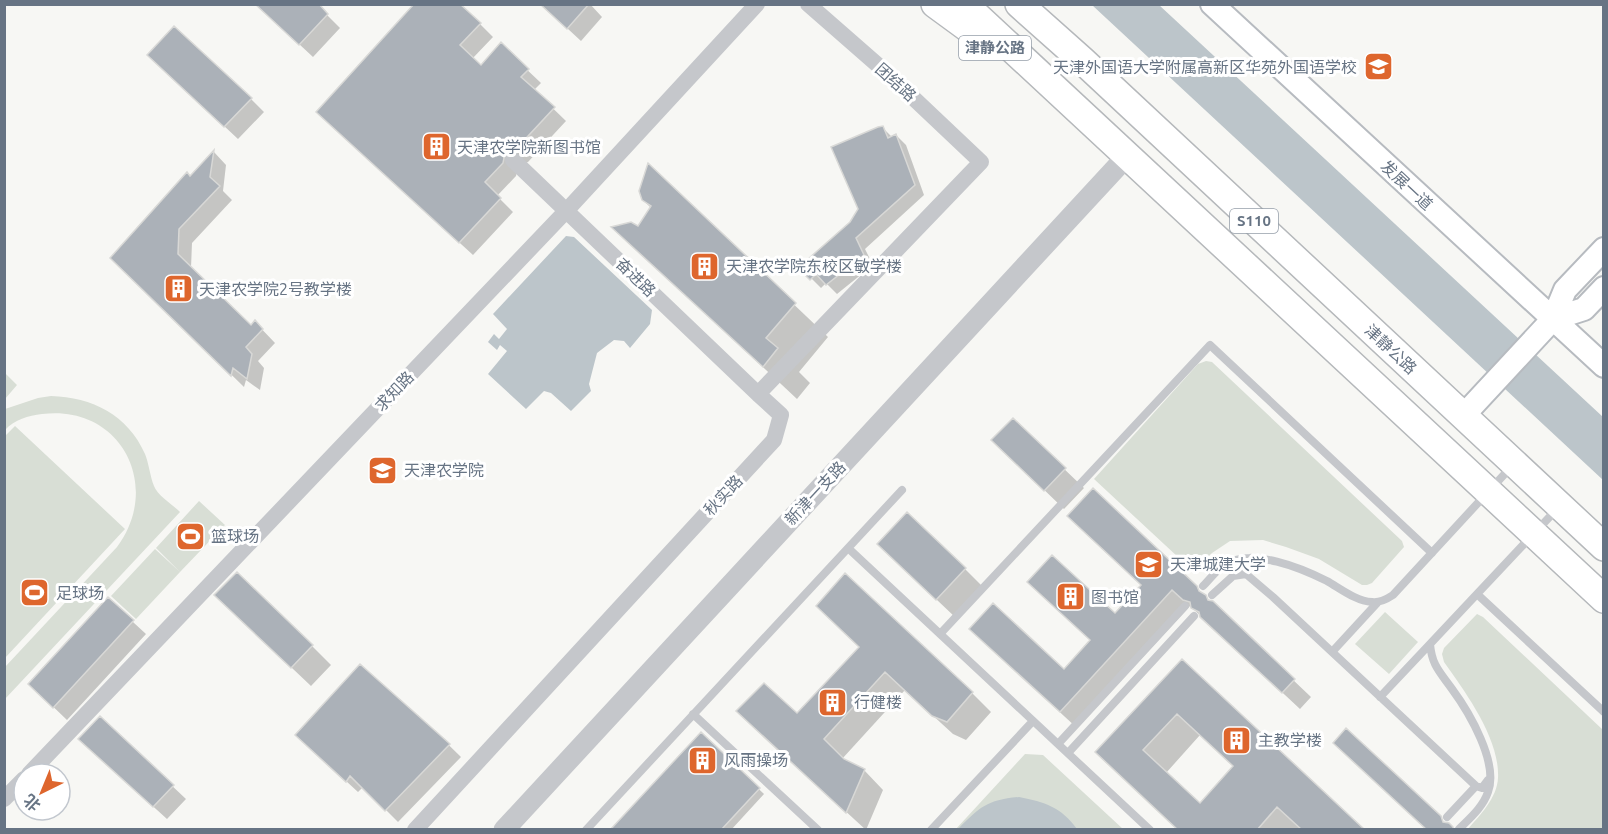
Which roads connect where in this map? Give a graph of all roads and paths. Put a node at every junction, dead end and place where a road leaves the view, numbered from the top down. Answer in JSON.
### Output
{"nodes":[{"id":1,"x":757,"y":4,"type":"edge"},
{"id":2,"x":808,"y":4,"type":"edge"},
{"id":3,"x":935,"y":4,"type":"edge"},
{"id":4,"x":964,"y":4,"type":"edge"},
{"id":5,"x":1019,"y":4,"type":"edge"},
{"id":6,"x":1034,"y":4,"type":"edge"},
{"id":7,"x":1212,"y":4,"type":"edge"},
{"id":8,"x":1083,"y":61,"type":"junction"},
{"id":9,"x":1055,"y":91,"type":"junction"},
{"id":10,"x":1127,"y":156,"type":"junction"},
{"id":11,"x":513,"y":160,"type":"dead end"},
{"id":12,"x":567,"y":210,"type":"junction"},
{"id":13,"x":1604,"y":249,"type":"edge"},
{"id":14,"x":1604,"y":288,"type":"edge"},
{"id":15,"x":1553,"y":319,"type":"junction"},
{"id":16,"x":1604,"y":366,"type":"edge"},
{"id":17,"x":758,"y":394,"type":"junction"},
{"id":18,"x":1463,"y":416,"type":"junction"},
{"id":19,"x":1487,"y":439,"type":"junction"},
{"id":20,"x":1515,"y":464,"type":"junction"},
{"id":21,"x":1461,"y":467,"type":"junction"},
{"id":22,"x":902,"y":490,"type":"dead end"},
{"id":23,"x":1487,"y":492,"type":"junction"},
{"id":24,"x":1559,"y":507,"type":"junction"},
{"id":25,"x":1534,"y":535,"type":"junction"},
{"id":26,"x":1604,"y":547,"type":"edge"},
{"id":27,"x":848,"y":548,"type":"junction"},
{"id":28,"x":1432,"y":553,"type":"junction"},
{"id":29,"x":1251,"y":558,"type":"junction"},
{"id":30,"x":1246,"y":574,"type":"junction"},
{"id":31,"x":1203,"y":586,"type":"dead end"},
{"id":32,"x":1477,"y":594,"type":"junction"},
{"id":33,"x":1212,"y":595,"type":"dead end"},
{"id":34,"x":1604,"y":600,"type":"edge"},
{"id":35,"x":1378,"y":602,"type":"junction"},
{"id":36,"x":1185,"y":606,"type":"dead end"},
{"id":37,"x":1194,"y":616,"type":"dead end"},
{"id":38,"x":940,"y":634,"type":"junction"},
{"id":39,"x":1430,"y":644,"type":"junction"},
{"id":40,"x":1332,"y":652,"type":"junction"},
{"id":41,"x":1380,"y":697,"type":"junction"},
{"id":42,"x":1604,"y":712,"type":"edge"},
{"id":43,"x":693,"y":714,"type":"junction"},
{"id":44,"x":1033,"y":721,"type":"junction"},
{"id":45,"x":1058,"y":744,"type":"junction"},
{"id":46,"x":1068,"y":753,"type":"junction"},
{"id":47,"x":39,"y":762,"type":"edge"},
{"id":48,"x":1490,"y":776,"type":"junction"},
{"id":49,"x":1476,"y":786,"type":"junction"},
{"id":50,"x":1447,"y":817,"type":"dead end"},
{"id":51,"x":589,"y":828,"type":"edge"},
{"id":52,"x":1460,"y":829,"type":"edge"},
{"id":53,"x":415,"y":830,"type":"edge"},
{"id":54,"x":504,"y":830,"type":"edge"},
{"id":55,"x":818,"y":830,"type":"edge"},
{"id":56,"x":931,"y":830,"type":"edge"},
{"id":57,"x":1150,"y":830,"type":"edge"}],
"edges":[{"from":1,"to":12,"type":"street","name":"求知路"},
{"from":2,"to":17,"type":"street","name":"团结路"},
{"from":3,"to":9,"type":"highway","number":"津静公路"},
{"from":4,"to":9,"type":"highway"},
{"from":5,"to":8,"type":"highway","name":"津静公路","number":"S110"},
{"from":6,"to":8,"type":"highway"},
{"from":7,"to":15,"type":"main road","name":"发展一道"},
{"from":8,"to":18,"type":"highway","name":"津静公路","number":"S110"},
{"from":9,"to":10,"type":"highway","number":"S110"},
{"from":10,"to":21,"type":"highway","number":"S110"},
{"from":10,"to":54,"type":"street","name":"新津一支路"},
{"from":11,"to":12,"type":"street","name":"奋进路"},
{"from":12,"to":17,"type":"street","name":"奋进路"},
{"from":12,"to":47,"type":"street","name":"求知路"},
{"from":13,"to":15,"type":"main road"},
{"from":14,"to":15,"type":"main road"},
{"from":15,"to":16,"type":"main road","name":"发展一道"},
{"from":15,"to":18,"type":"main road"},
{"from":17,"to":53,"type":"street","name":"秋实路"},
{"from":18,"to":19,"type":"highway","name":"津静公路","number":"S110"},
{"from":19,"to":20,"type":"highway","name":"津静公路","number":"S110"},
{"from":19,"to":21,"type":"highway"},
{"from":20,"to":23,"type":"lane"},
{"from":20,"to":24,"type":"highway","name":"津静公路","number":"S110"},
{"from":21,"to":23,"type":"highway","number":"S110"},
{"from":22,"to":27,"type":"lane"},
{"from":23,"to":25,"type":"highway","number":"S110"},
{"from":23,"to":28,"type":"lane"},
{"from":24,"to":25,"type":"lane"},
{"from":24,"to":26,"type":"highway","name":"津静公路","number":"S110"},
{"from":25,"to":32,"type":"lane"},
{"from":25,"to":34,"type":"highway","number":"S110"},
{"from":27,"to":38,"type":"lane"},
{"from":27,"to":43,"type":"lane"},
{"from":28,"to":35,"type":"lane"},
{"from":28,"to":38,"type":"lane"},
{"from":29,"to":30,"type":"lane"},
{"from":29,"to":31,"type":"lane"},
{"from":29,"to":35,"type":"lane"},
{"from":30,"to":33,"type":"lane"},
{"from":30,"to":40,"type":"lane"},
{"from":32,"to":39,"type":"lane"},
{"from":32,"to":42,"type":"lane"},
{"from":35,"to":40,"type":"lane"},
{"from":36,"to":45,"type":"lane"},
{"from":37,"to":46,"type":"lane"},
{"from":38,"to":44,"type":"lane"},
{"from":39,"to":41,"type":"lane"},
{"from":39,"to":48,"type":"lane"},
{"from":40,"to":41,"type":"lane"},
{"from":41,"to":49,"type":"lane"},
{"from":43,"to":51,"type":"lane"},
{"from":43,"to":55,"type":"lane"},
{"from":44,"to":45,"type":"lane"},
{"from":44,"to":56,"type":"lane"},
{"from":45,"to":46,"type":"lane"},
{"from":46,"to":57,"type":"lane"},
{"from":48,"to":49,"type":"lane"},
{"from":48,"to":52,"type":"lane"},
{"from":49,"to":50,"type":"lane"}]}
